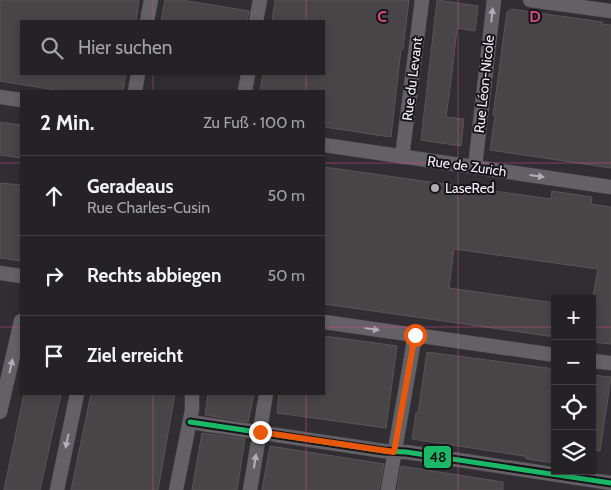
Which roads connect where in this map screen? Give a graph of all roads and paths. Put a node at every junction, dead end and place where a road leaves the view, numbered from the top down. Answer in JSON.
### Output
{"nodes":[{"id":1,"x":151,"y":0,"type":"edge"},
{"id":2,"x":260,"y":0,"type":"edge"},
{"id":3,"x":422,"y":0,"type":"edge"},
{"id":4,"x":494,"y":0,"type":"edge"},
{"id":5,"x":530,"y":0,"type":"edge"},
{"id":6,"x":611,"y":11,"type":"edge"},
{"id":7,"x":147,"y":20,"type":"edge"},
{"id":8,"x":256,"y":20,"type":"edge"},
{"id":9,"x":138,"y":75,"type":"edge"},
{"id":10,"x":248,"y":75,"type":"edge"},
{"id":11,"x":135,"y":90,"type":"edge"},
{"id":12,"x":245,"y":90,"type":"edge"},
{"id":13,"x":0,"y":97,"type":"edge"},
{"id":14,"x":20,"y":100,"type":"edge"},
{"id":15,"x":325,"y":146,"type":"edge"},
{"id":16,"x":402,"y":157,"type":"junction"},
{"id":17,"x":475,"y":167,"type":"junction"},
{"id":18,"x":611,"y":186,"type":"edge"},
{"id":19,"x":0,"y":273,"type":"edge"},
{"id":20,"x":20,"y":276,"type":"edge"},
{"id":21,"x":325,"y":322,"type":"edge"},
{"id":22,"x":20,"y":325,"type":"edge"},
{"id":23,"x":415,"y":335,"type":"junction"},
{"id":24,"x":551,"y":354,"type":"edge"},
{"id":25,"x":596,"y":361,"type":"edge"},
{"id":26,"x":611,"y":363,"type":"edge"},
{"id":27,"x":77,"y":395,"type":"edge"},
{"id":28,"x":192,"y":395,"type":"edge"},
{"id":29,"x":266,"y":395,"type":"edge"},
{"id":30,"x":0,"y":412,"type":"edge"},
{"id":31,"x":190,"y":422,"type":"junction"},
{"id":32,"x":260,"y":432,"type":"junction"},
{"id":33,"x":394,"y":452,"type":"junction"},
{"id":34,"x":611,"y":483,"type":"edge"},
{"id":35,"x":57,"y":490,"type":"edge"},
{"id":36,"x":176,"y":490,"type":"edge"},
{"id":37,"x":250,"y":490,"type":"edge"},
{"id":38,"x":388,"y":490,"type":"edge"},
{"id":39,"x":610,"y":490,"type":"edge"}],
"edges":[{"from":1,"to":7,"type":"street"},
{"from":2,"to":8,"type":"street"},
{"from":3,"to":16,"type":"street","name":"Rue du Levant"},
{"from":17,"to":4,"type":"street","name":"Rue Léon-Nicole","one_way":true},
{"from":5,"to":6,"type":"street"},
{"from":9,"to":11,"type":"street"},
{"from":10,"to":12,"type":"street"},
{"from":13,"to":14,"type":"street"},
{"from":15,"to":16,"type":"street","name":"Rue de Zurich"},
{"from":16,"to":17,"type":"street","name":"Rue de Zurich"},
{"from":17,"to":18,"type":"street","name":"Rue de Zurich","one_way":true},
{"from":19,"to":20,"type":"street"},
{"from":21,"to":23,"type":"street","one_way":true},
{"from":30,"to":22,"type":"street","one_way":true},
{"from":23,"to":24,"type":"street"},
{"from":23,"to":33,"type":"street"},
{"from":25,"to":26,"type":"street"},
{"from":27,"to":35,"type":"street","one_way":true},
{"from":28,"to":31,"type":"street"},
{"from":29,"to":32,"type":"street"},
{"from":31,"to":32,"type":"street"},
{"from":31,"to":36,"type":"street"},
{"from":32,"to":33,"type":"street"},
{"from":37,"to":32,"type":"street","one_way":true},
{"from":33,"to":34,"type":"street"},
{"from":33,"to":38,"type":"street"},
{"from":34,"to":39,"type":"street"}]}
